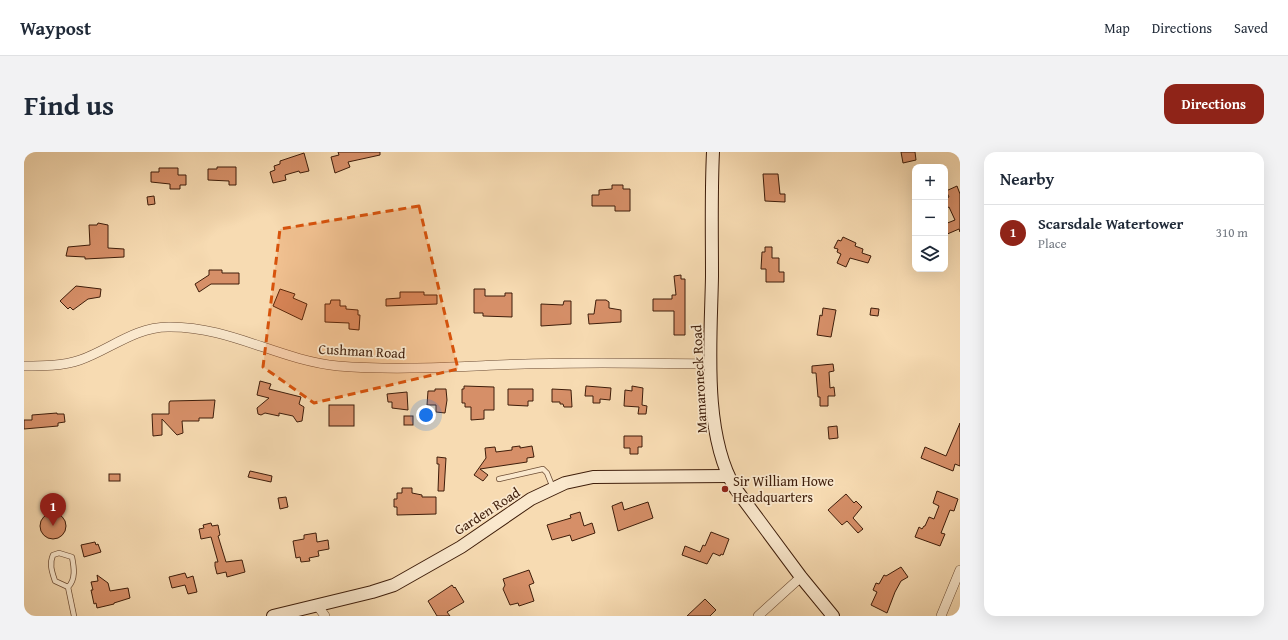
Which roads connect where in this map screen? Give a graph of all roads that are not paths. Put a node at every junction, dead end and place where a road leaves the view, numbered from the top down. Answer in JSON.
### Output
{"nodes":[{"id":1,"x":713,"y":152,"type":"edge"},
{"id":2,"x":711,"y":364,"type":"junction"},
{"id":3,"x":24,"y":366,"type":"edge"},
{"id":4,"x":728,"y":476,"type":"junction"},
{"id":5,"x":499,"y":479,"type":"dead end"},
{"id":6,"x":553,"y":488,"type":"junction"},
{"id":7,"x":960,"y":570,"type":"edge"},
{"id":8,"x":801,"y":577,"type":"junction"},
{"id":9,"x":68,"y":587,"type":"junction"},
{"id":10,"x":317,"y":605,"type":"junction"},
{"id":11,"x":74,"y":616,"type":"edge"},
{"id":12,"x":273,"y":616,"type":"edge"},
{"id":13,"x":325,"y":616,"type":"edge"},
{"id":14,"x":758,"y":616,"type":"edge"},
{"id":15,"x":833,"y":616,"type":"edge"},
{"id":16,"x":941,"y":616,"type":"edge"}],
"edges":[{"from":1,"to":2,"type":"street","name":"Mamaroneck Road"},
{"from":2,"to":3,"type":"street","name":"Cushman Road"},
{"from":2,"to":4,"type":"street","name":"Mamaroneck Road"},
{"from":4,"to":6,"type":"street","name":"Garden Road"},
{"from":4,"to":8,"type":"street","name":"Mamaroneck Road"},
{"from":5,"to":6,"type":"lane"},
{"from":6,"to":10,"type":"street","name":"Garden Road"},
{"from":7,"to":16,"type":"street"},
{"from":8,"to":14,"type":"street"},
{"from":8,"to":15,"type":"street","name":"Mamaroneck Road"},
{"from":9,"to":9,"type":"lane"},
{"from":9,"to":11,"type":"lane"},
{"from":10,"to":12,"type":"street","name":"Garden Road"},
{"from":10,"to":13,"type":"street"}]}
